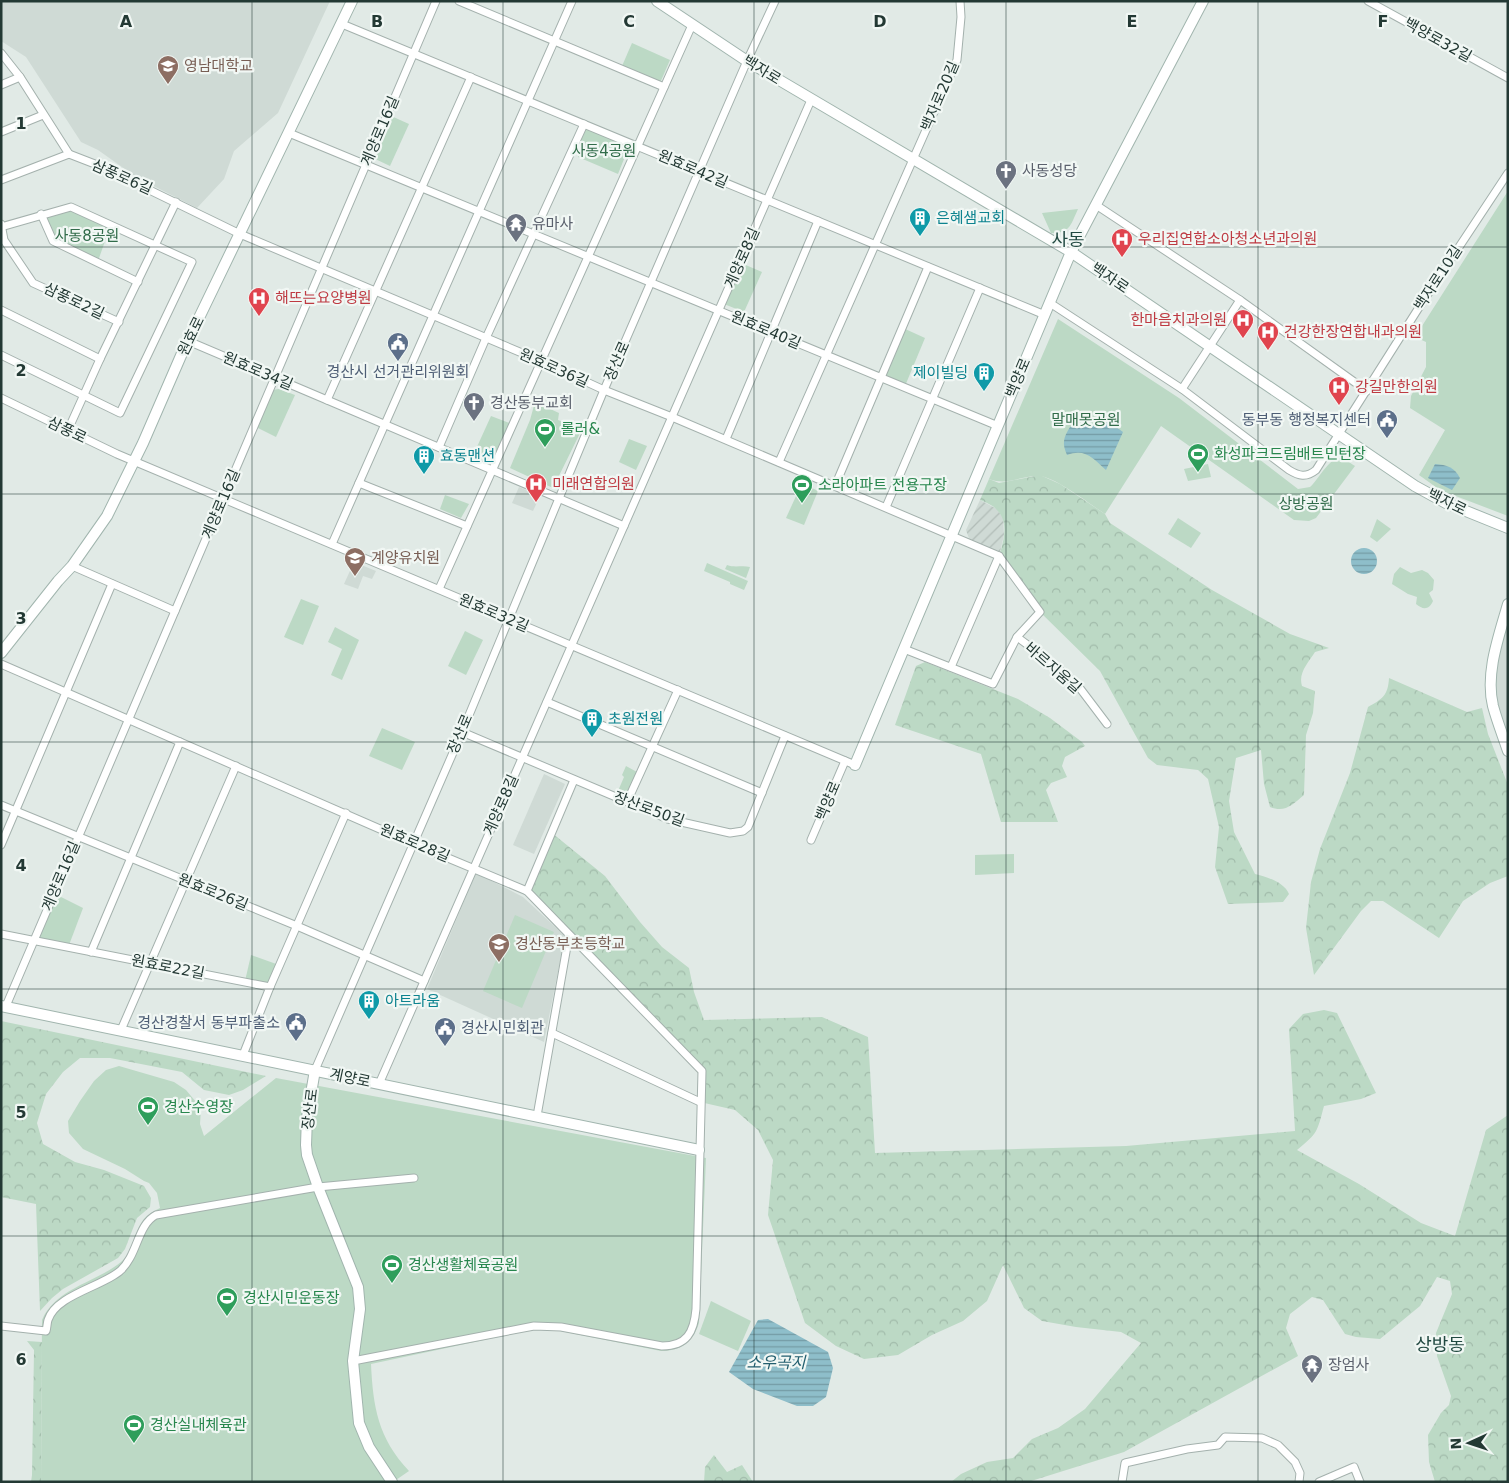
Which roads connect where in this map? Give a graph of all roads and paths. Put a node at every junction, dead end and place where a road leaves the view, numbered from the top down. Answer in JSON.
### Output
{"nodes":[{"id":1,"x":352,"y":1,"type":"edge"},
{"id":2,"x":436,"y":1,"type":"edge"},
{"id":3,"x":459,"y":1,"type":"edge"},
{"id":4,"x":572,"y":1,"type":"edge"},
{"id":5,"x":657,"y":1,"type":"edge"},
{"id":6,"x":775,"y":1,"type":"edge"},
{"id":7,"x":960,"y":1,"type":"edge"},
{"id":8,"x":1203,"y":1,"type":"edge"},
{"id":9,"x":1368,"y":1,"type":"edge"},
{"id":10,"x":342,"y":24,"type":"junction"},
{"id":11,"x":692,"y":24,"type":"junction"},
{"id":12,"x":554,"y":41,"type":"junction"},
{"id":13,"x":1,"y":54,"type":"edge"},
{"id":14,"x":413,"y":54,"type":"junction"},
{"id":15,"x":747,"y":61,"type":"junction"},
{"id":16,"x":20,"y":77,"type":"junction"},
{"id":17,"x":471,"y":78,"type":"junction"},
{"id":18,"x":1508,"y":78,"type":"edge"},
{"id":19,"x":1,"y":84,"type":"edge"},
{"id":20,"x":664,"y":87,"type":"junction"},
{"id":21,"x":812,"y":100,"type":"junction"},
{"id":22,"x":528,"y":101,"type":"junction"},
{"id":23,"x":43,"y":114,"type":"junction"},
{"id":24,"x":584,"y":124,"type":"junction"},
{"id":25,"x":1,"y":132,"type":"edge"},
{"id":26,"x":289,"y":133,"type":"junction"},
{"id":27,"x":637,"y":146,"type":"junction"},
{"id":28,"x":69,"y":154,"type":"junction"},
{"id":29,"x":912,"y":160,"type":"junction"},
{"id":30,"x":366,"y":164,"type":"junction"},
{"id":31,"x":699,"y":172,"type":"junction"},
{"id":32,"x":1508,"y":173,"type":"edge"},
{"id":33,"x":1,"y":180,"type":"edge"},
{"id":34,"x":422,"y":188,"type":"junction"},
{"id":35,"x":767,"y":200,"type":"junction"},
{"id":36,"x":176,"y":202,"type":"junction"},
{"id":37,"x":1096,"y":205,"type":"junction"},
{"id":38,"x":479,"y":211,"type":"junction"},
{"id":39,"x":41,"y":214,"type":"junction"},
{"id":40,"x":818,"y":221,"type":"junction"},
{"id":41,"x":2,"y":226,"type":"edge"},
{"id":42,"x":240,"y":234,"type":"junction"},
{"id":43,"x":535,"y":234,"type":"junction"},
{"id":44,"x":875,"y":244,"type":"junction"},
{"id":45,"x":154,"y":245,"type":"junction"},
{"id":46,"x":1071,"y":252,"type":"junction"},
{"id":47,"x":588,"y":256,"type":"junction"},
{"id":48,"x":928,"y":266,"type":"junction"},
{"id":49,"x":321,"y":268,"type":"junction"},
{"id":50,"x":138,"y":282,"type":"junction"},
{"id":51,"x":651,"y":283,"type":"junction"},
{"id":52,"x":980,"y":288,"type":"junction"},
{"id":53,"x":376,"y":291,"type":"junction"},
{"id":54,"x":1240,"y":300,"type":"junction"},
{"id":55,"x":1050,"y":303,"type":"junction"},
{"id":56,"x":1,"y":310,"type":"edge"},
{"id":57,"x":719,"y":311,"type":"junction"},
{"id":58,"x":433,"y":315,"type":"junction"},
{"id":59,"x":1045,"y":315,"type":"junction"},
{"id":60,"x":119,"y":322,"type":"junction"},
{"id":61,"x":772,"y":333,"type":"junction"},
{"id":62,"x":486,"y":338,"type":"junction"},
{"id":63,"x":188,"y":341,"type":"junction"},
{"id":64,"x":1210,"y":346,"type":"junction"},
{"id":65,"x":1,"y":355,"type":"edge"},
{"id":66,"x":826,"y":355,"type":"junction"},
{"id":67,"x":100,"y":360,"type":"junction"},
{"id":68,"x":541,"y":361,"type":"junction"},
{"id":69,"x":274,"y":378,"type":"junction"},
{"id":70,"x":881,"y":378,"type":"junction"},
{"id":71,"x":1182,"y":389,"type":"junction"},
{"id":72,"x":604,"y":390,"type":"junction"},
{"id":73,"x":1366,"y":391,"type":"junction"},
{"id":74,"x":84,"y":395,"type":"junction"},
{"id":75,"x":1,"y":398,"type":"edge"},
{"id":76,"x":932,"y":399,"type":"junction"},
{"id":77,"x":327,"y":400,"type":"junction"},
{"id":78,"x":672,"y":417,"type":"junction"},
{"id":79,"x":384,"y":424,"type":"junction"},
{"id":80,"x":998,"y":426,"type":"junction"},
{"id":81,"x":68,"y":430,"type":"junction"},
{"id":82,"x":1338,"y":435,"type":"junction"},
{"id":83,"x":726,"y":439,"type":"junction"},
{"id":84,"x":439,"y":448,"type":"junction"},
{"id":85,"x":133,"y":460,"type":"junction"},
{"id":86,"x":779,"y":462,"type":"junction"},
{"id":87,"x":492,"y":470,"type":"junction"},
{"id":88,"x":359,"y":483,"type":"junction"},
{"id":89,"x":835,"y":486,"type":"junction"},
{"id":90,"x":223,"y":498,"type":"junction"},
{"id":91,"x":558,"y":498,"type":"junction"},
{"id":92,"x":886,"y":507,"type":"junction"},
{"id":93,"x":467,"y":526,"type":"junction"},
{"id":94,"x":624,"y":526,"type":"junction"},
{"id":95,"x":1508,"y":528,"type":"edge"},
{"id":96,"x":952,"y":535,"type":"junction"},
{"id":97,"x":332,"y":544,"type":"junction"},
{"id":98,"x":999,"y":556,"type":"junction"},
{"id":99,"x":72,"y":566,"type":"junction"},
{"id":100,"x":112,"y":584,"type":"junction"},
{"id":101,"x":439,"y":589,"type":"junction"},
{"id":102,"x":1508,"y":604,"type":"edge"},
{"id":103,"x":175,"y":611,"type":"junction"},
{"id":104,"x":509,"y":619,"type":"junction"},
{"id":105,"x":1017,"y":637,"type":"junction"},
{"id":106,"x":572,"y":645,"type":"junction"},
{"id":107,"x":904,"y":649,"type":"junction"},
{"id":108,"x":1,"y":654,"type":"edge"},
{"id":109,"x":1,"y":664,"type":"edge"},
{"id":110,"x":950,"y":667,"type":"junction"},
{"id":111,"x":678,"y":690,"type":"junction"},
{"id":112,"x":67,"y":693,"type":"junction"},
{"id":113,"x":547,"y":702,"type":"junction"},
{"id":114,"x":128,"y":720,"type":"junction"},
{"id":115,"x":1107,"y":724,"type":"dead end"},
{"id":116,"x":462,"y":732,"type":"junction"},
{"id":117,"x":785,"y":736,"type":"junction"},
{"id":118,"x":180,"y":742,"type":"junction"},
{"id":119,"x":652,"y":747,"type":"junction"},
{"id":120,"x":1508,"y":751,"type":"edge"},
{"id":121,"x":522,"y":758,"type":"junction"},
{"id":122,"x":845,"y":761,"type":"junction"},
{"id":123,"x":856,"y":765,"type":"joint"},
{"id":124,"x":236,"y":766,"type":"junction"},
{"id":125,"x":574,"y":780,"type":"junction"},
{"id":126,"x":762,"y":793,"type":"junction"},
{"id":127,"x":627,"y":802,"type":"junction"},
{"id":128,"x":1,"y":805,"type":"edge"},
{"id":129,"x":15,"y":811,"type":"junction"},
{"id":130,"x":346,"y":813,"type":"junction"},
{"id":131,"x":78,"y":837,"type":"junction"},
{"id":132,"x":812,"y":840,"type":"dead end"},
{"id":133,"x":412,"y":843,"type":"junction"},
{"id":134,"x":1,"y":845,"type":"edge"},
{"id":135,"x":130,"y":858,"type":"junction"},
{"id":136,"x":474,"y":868,"type":"junction"},
{"id":137,"x":186,"y":880,"type":"junction"},
{"id":138,"x":527,"y":891,"type":"junction"},
{"id":139,"x":297,"y":926,"type":"junction"},
{"id":140,"x":1,"y":934,"type":"edge"},
{"id":141,"x":569,"y":934,"type":"junction"},
{"id":142,"x":34,"y":940,"type":"junction"},
{"id":143,"x":91,"y":952,"type":"junction"},
{"id":144,"x":366,"y":956,"type":"junction"},
{"id":145,"x":150,"y":963,"type":"junction"},
{"id":146,"x":424,"y":981,"type":"junction"},
{"id":147,"x":270,"y":987,"type":"junction"},
{"id":148,"x":4,"y":1006,"type":"edge"},
{"id":149,"x":121,"y":1030,"type":"junction"},
{"id":150,"x":552,"y":1033,"type":"junction"},
{"id":151,"x":243,"y":1055,"type":"junction"},
{"id":152,"x":315,"y":1070,"type":"junction"},
{"id":153,"x":379,"y":1084,"type":"junction"},
{"id":154,"x":700,"y":1102,"type":"junction"},
{"id":155,"x":538,"y":1116,"type":"junction"},
{"id":156,"x":699,"y":1150,"type":"junction"},
{"id":157,"x":414,"y":1178,"type":"dead end"},
{"id":158,"x":318,"y":1187,"type":"junction"},
{"id":159,"x":1,"y":1326,"type":"edge"},
{"id":160,"x":353,"y":1361,"type":"junction"},
{"id":161,"x":383,"y":1469,"type":"junction"},
{"id":162,"x":382,"y":1482,"type":"edge"},
{"id":163,"x":392,"y":1482,"type":"edge"},
{"id":164,"x":1122,"y":1482,"type":"edge"},
{"id":165,"x":1299,"y":1482,"type":"edge"},
{"id":166,"x":1319,"y":1482,"type":"edge"},
{"id":167,"x":1360,"y":1482,"type":"edge"}],
"edges":[{"from":1,"to":10,"type":"street","name":"원효로"},
{"from":2,"to":14,"type":"street","name":"계양로16길"},
{"from":3,"to":12,"type":"street"},
{"from":4,"to":12,"type":"street"},
{"from":5,"to":11,"type":"street","name":"백자로"},
{"from":6,"to":15,"type":"street","name":"장산로"},
{"from":7,"to":29,"type":"street","name":"백자로20길"},
{"from":8,"to":37,"type":"street","name":"백양로"},
{"from":9,"to":18,"type":"street","name":"백양로32길"},
{"from":10,"to":14,"type":"street","name":"원효로42길"},
{"from":10,"to":26,"type":"street","name":"원효로"},
{"from":11,"to":15,"type":"street","name":"백자로"},
{"from":11,"to":20,"type":"street"},
{"from":12,"to":20,"type":"street"},
{"from":12,"to":22,"type":"street"},
{"from":13,"to":16,"type":"street"},
{"from":14,"to":17,"type":"street","name":"원효로42길"},
{"from":14,"to":30,"type":"street","name":"계양로16길"},
{"from":15,"to":21,"type":"street","name":"백자로"},
{"from":15,"to":31,"type":"street","name":"장산로"},
{"from":16,"to":19,"type":"street"},
{"from":16,"to":23,"type":"street"},
{"from":17,"to":22,"type":"street","name":"원효로42길"},
{"from":17,"to":34,"type":"street"},
{"from":20,"to":27,"type":"street"},
{"from":21,"to":29,"type":"street","name":"백자로"},
{"from":21,"to":35,"type":"street","name":"계양로8길"},
{"from":22,"to":24,"type":"street","name":"원효로42길"},
{"from":22,"to":38,"type":"street"},
{"from":23,"to":25,"type":"street"},
{"from":23,"to":28,"type":"street"},
{"from":24,"to":27,"type":"street","name":"원효로42길"},
{"from":24,"to":43,"type":"street"},
{"from":26,"to":30,"type":"street","name":"원효로40길"},
{"from":26,"to":42,"type":"street","name":"원효로"},
{"from":27,"to":31,"type":"street","name":"원효로42길"},
{"from":27,"to":47,"type":"street"},
{"from":28,"to":33,"type":"street"},
{"from":28,"to":36,"type":"street","name":"삼풍로6길"},
{"from":29,"to":44,"type":"street","name":"백자로20길"},
{"from":29,"to":46,"type":"street","name":"백자로"},
{"from":30,"to":34,"type":"street","name":"원효로40길"},
{"from":30,"to":49,"type":"street","name":"계양로16길"},
{"from":31,"to":35,"type":"street","name":"원효로42길"},
{"from":31,"to":51,"type":"street","name":"장산로"},
{"from":32,"to":73,"type":"street","name":"백자로10길"},
{"from":34,"to":38,"type":"street","name":"원효로40길"},
{"from":34,"to":53,"type":"street"},
{"from":35,"to":40,"type":"street","name":"원효로42길"},
{"from":35,"to":57,"type":"street","name":"계양로8길"},
{"from":36,"to":42,"type":"street","name":"삼풍로6길"},
{"from":36,"to":45,"type":"street","name":"삼풍로2길"},
{"from":37,"to":46,"type":"street","name":"백양로"},
{"from":37,"to":54,"type":"street"},
{"from":38,"to":43,"type":"street","name":"원효로40길"},
{"from":38,"to":58,"type":"street"},
{"from":39,"to":41,"type":"street"},
{"from":39,"to":45,"type":"street"},
{"from":39,"to":50,"type":"street"},
{"from":40,"to":44,"type":"street","name":"원효로42길"},
{"from":40,"to":61,"type":"street"},
{"from":41,"to":60,"type":"street","name":"삼풍로2길"},
{"from":42,"to":49,"type":"street","name":"원효로36길"},
{"from":42,"to":63,"type":"street","name":"원효로"},
{"from":43,"to":47,"type":"street","name":"원효로40길"},
{"from":43,"to":62,"type":"street"},
{"from":44,"to":48,"type":"street","name":"원효로42길"},
{"from":44,"to":66,"type":"street","name":"백자로20길"},
{"from":45,"to":50,"type":"street","name":"삼풍로2길"},
{"from":45,"to":74,"type":"street"},
{"from":46,"to":55,"type":"street","name":"백양로"},
{"from":46,"to":64,"type":"street","name":"백자로"},
{"from":47,"to":51,"type":"street","name":"원효로40길"},
{"from":47,"to":68,"type":"street"},
{"from":48,"to":52,"type":"street","name":"원효로42길"},
{"from":48,"to":70,"type":"street"},
{"from":49,"to":53,"type":"street","name":"원효로36길"},
{"from":49,"to":69,"type":"street","name":"계양로16길"},
{"from":50,"to":60,"type":"street","name":"삼풍로2길"},
{"from":51,"to":57,"type":"street","name":"원효로40길"},
{"from":51,"to":72,"type":"street","name":"장산로"},
{"from":52,"to":59,"type":"street","name":"원효로42길"},
{"from":52,"to":76,"type":"street"},
{"from":53,"to":58,"type":"street","name":"원효로36길"},
{"from":53,"to":77,"type":"street"},
{"from":54,"to":64,"type":"street"},
{"from":54,"to":73,"type":"street"},
{"from":55,"to":59,"type":"street","name":"백양로"},
{"from":55,"to":71,"type":"street"},
{"from":56,"to":67,"type":"street"},
{"from":57,"to":61,"type":"street","name":"원효로40길"},
{"from":57,"to":78,"type":"street","name":"계양로8길"},
{"from":58,"to":62,"type":"street","name":"원효로36길"},
{"from":58,"to":79,"type":"street"},
{"from":59,"to":80,"type":"street","name":"백양로"},
{"from":60,"to":67,"type":"street","name":"삼풍로2길"},
{"from":61,"to":66,"type":"street","name":"원효로40길"},
{"from":61,"to":83,"type":"street"},
{"from":62,"to":68,"type":"street","name":"원효로36길"},
{"from":62,"to":84,"type":"street"},
{"from":63,"to":69,"type":"street","name":"원효로34길"},
{"from":63,"to":85,"type":"street","name":"원효로"},
{"from":64,"to":71,"type":"street"},
{"from":64,"to":82,"type":"street","name":"백자로"},
{"from":65,"to":74,"type":"street"},
{"from":66,"to":70,"type":"street","name":"원효로40길"},
{"from":66,"to":86,"type":"street","name":"백자로20길"},
{"from":67,"to":74,"type":"street","name":"삼풍로2길"},
{"from":68,"to":72,"type":"street","name":"원효로36길"},
{"from":68,"to":87,"type":"street"},
{"from":69,"to":77,"type":"street","name":"원효로34길"},
{"from":69,"to":90,"type":"street","name":"계양로16길"},
{"from":70,"to":76,"type":"street","name":"원효로40길"},
{"from":70,"to":89,"type":"street"},
{"from":71,"to":82,"type":"street","name":"백자로10길"},
{"from":72,"to":78,"type":"street","name":"원효로36길"},
{"from":72,"to":91,"type":"street","name":"장산로"},
{"from":73,"to":82,"type":"street","name":"백자로10길"},
{"from":74,"to":81,"type":"street","name":"삼풍로2길"},
{"from":75,"to":81,"type":"street","name":"삼풍로"},
{"from":76,"to":80,"type":"street","name":"원효로40길"},
{"from":76,"to":92,"type":"street"},
{"from":77,"to":79,"type":"street","name":"원효로34길"},
{"from":78,"to":83,"type":"street","name":"원효로36길"},
{"from":78,"to":94,"type":"street","name":"계양로8길"},
{"from":79,"to":84,"type":"street","name":"원효로34길"},
{"from":79,"to":88,"type":"street"},
{"from":80,"to":96,"type":"street","name":"백양로"},
{"from":81,"to":85,"type":"street","name":"삼풍로"},
{"from":82,"to":95,"type":"street","name":"백자로"},
{"from":83,"to":86,"type":"street","name":"원효로36길"},
{"from":84,"to":87,"type":"street","name":"원효로34길"},
{"from":85,"to":90,"type":"street","name":"원효로32길"},
{"from":85,"to":99,"type":"street","name":"원효로"},
{"from":86,"to":89,"type":"street","name":"원효로36길"},
{"from":87,"to":91,"type":"street","name":"원효로34길"},
{"from":87,"to":93,"type":"street"},
{"from":88,"to":93,"type":"street"},
{"from":88,"to":97,"type":"street"},
{"from":89,"to":92,"type":"street","name":"원효로36길"},
{"from":90,"to":97,"type":"street","name":"원효로32길"},
{"from":90,"to":103,"type":"street","name":"계양로16길"},
{"from":91,"to":94,"type":"street"},
{"from":91,"to":104,"type":"street","name":"장산로"},
{"from":92,"to":96,"type":"street","name":"원효로36길"},
{"from":93,"to":101,"type":"street"},
{"from":94,"to":106,"type":"street","name":"계양로8길"},
{"from":96,"to":98,"type":"street","name":"원효로36길"},
{"from":96,"to":107,"type":"street","name":"백양로"},
{"from":97,"to":101,"type":"street","name":"원효로32길"},
{"from":98,"to":105,"type":"street"},
{"from":98,"to":110,"type":"street"},
{"from":99,"to":100,"type":"street"},
{"from":99,"to":108,"type":"street","name":"원효로"},
{"from":100,"to":103,"type":"street"},
{"from":100,"to":112,"type":"street"},
{"from":101,"to":104,"type":"street","name":"원효로32길"},
{"from":102,"to":120,"type":"street"},
{"from":103,"to":114,"type":"street","name":"계양로16길"},
{"from":104,"to":106,"type":"street","name":"원효로32길"},
{"from":104,"to":116,"type":"street","name":"장산로"},
{"from":105,"to":110,"type":"street"},
{"from":105,"to":115,"type":"street","name":"바르지움길"},
{"from":106,"to":111,"type":"street","name":"원효로32길"},
{"from":106,"to":113,"type":"street","name":"계양로8길"},
{"from":107,"to":110,"type":"street"},
{"from":107,"to":123,"type":"street","name":"백양로"},
{"from":109,"to":112,"type":"street","name":"원효로28길"},
{"from":111,"to":117,"type":"street","name":"원효로32길"},
{"from":111,"to":119,"type":"street"},
{"from":112,"to":114,"type":"street","name":"원효로28길"},
{"from":112,"to":129,"type":"street"},
{"from":113,"to":119,"type":"street"},
{"from":113,"to":121,"type":"street","name":"계양로8길"},
{"from":114,"to":118,"type":"street","name":"원효로28길"},
{"from":114,"to":131,"type":"street","name":"계양로16길"},
{"from":116,"to":121,"type":"street","name":"장산로50길"},
{"from":116,"to":133,"type":"street","name":"장산로"},
{"from":117,"to":122,"type":"street","name":"원효로32길"},
{"from":117,"to":126,"type":"street","name":"장산로50길"},
{"from":118,"to":124,"type":"street","name":"원효로28길"},
{"from":118,"to":135,"type":"street"},
{"from":119,"to":126,"type":"street"},
{"from":119,"to":127,"type":"street"},
{"from":121,"to":125,"type":"street","name":"장산로50길"},
{"from":121,"to":136,"type":"street","name":"계양로8길"},
{"from":122,"to":123,"type":"street","name":"원효로32길"},
{"from":122,"to":132,"type":"street","name":"백양로"},
{"from":124,"to":130,"type":"street","name":"원효로28길"},
{"from":124,"to":137,"type":"street"},
{"from":125,"to":127,"type":"street","name":"장산로50길"},
{"from":125,"to":138,"type":"street"},
{"from":126,"to":127,"type":"street","name":"장산로50길"},
{"from":128,"to":129,"type":"street","name":"원효로26길"},
{"from":129,"to":131,"type":"street","name":"원효로26길"},
{"from":129,"to":134,"type":"street"},
{"from":130,"to":133,"type":"street","name":"원효로28길"},
{"from":130,"to":139,"type":"street"},
{"from":131,"to":135,"type":"street","name":"원효로26길"},
{"from":131,"to":142,"type":"street","name":"계양로16길"},
{"from":133,"to":136,"type":"street","name":"원효로28길"},
{"from":133,"to":144,"type":"street","name":"장산로"},
{"from":135,"to":137,"type":"street","name":"원효로26길"},
{"from":135,"to":143,"type":"street"},
{"from":136,"to":138,"type":"street","name":"원효로28길"},
{"from":136,"to":146,"type":"street","name":"계양로8길"},
{"from":137,"to":139,"type":"street","name":"원효로26길"},
{"from":137,"to":145,"type":"street"},
{"from":138,"to":141,"type":"street","name":"원효로28길"},
{"from":139,"to":144,"type":"street","name":"원효로26길"},
{"from":139,"to":147,"type":"street"},
{"from":140,"to":142,"type":"street","name":"원효로22길"},
{"from":141,"to":150,"type":"street"},
{"from":141,"to":154,"type":"street","name":"원효로28길"},
{"from":142,"to":143,"type":"street","name":"원효로22길"},
{"from":142,"to":148,"type":"street","name":"계양로16길"},
{"from":143,"to":145,"type":"street","name":"원효로22길"},
{"from":144,"to":146,"type":"street","name":"원효로26길"},
{"from":144,"to":152,"type":"street","name":"장산로"},
{"from":145,"to":147,"type":"street","name":"원효로22길"},
{"from":145,"to":149,"type":"street"},
{"from":146,"to":153,"type":"street","name":"계양로8길"},
{"from":147,"to":151,"type":"street"},
{"from":148,"to":149,"type":"street","name":"계양로"},
{"from":149,"to":151,"type":"street","name":"계양로"},
{"from":150,"to":154,"type":"street"},
{"from":150,"to":155,"type":"street"},
{"from":151,"to":152,"type":"street","name":"계양로"},
{"from":152,"to":153,"type":"street","name":"계양로"},
{"from":152,"to":158,"type":"street","name":"장산로"},
{"from":153,"to":155,"type":"street","name":"계양로"},
{"from":154,"to":156,"type":"street","name":"원효로28길"},
{"from":155,"to":156,"type":"street","name":"계양로"},
{"from":156,"to":160,"type":"street","name":"원효로28길"},
{"from":157,"to":158,"type":"street"},
{"from":158,"to":159,"type":"street"},
{"from":158,"to":160,"type":"street","name":"장산로"},
{"from":160,"to":161,"type":"street","name":"장산로"},
{"from":161,"to":162,"type":"street"},
{"from":161,"to":163,"type":"street","name":"장산로"},
{"from":164,"to":165,"type":"street"},
{"from":166,"to":167,"type":"street"}]}
